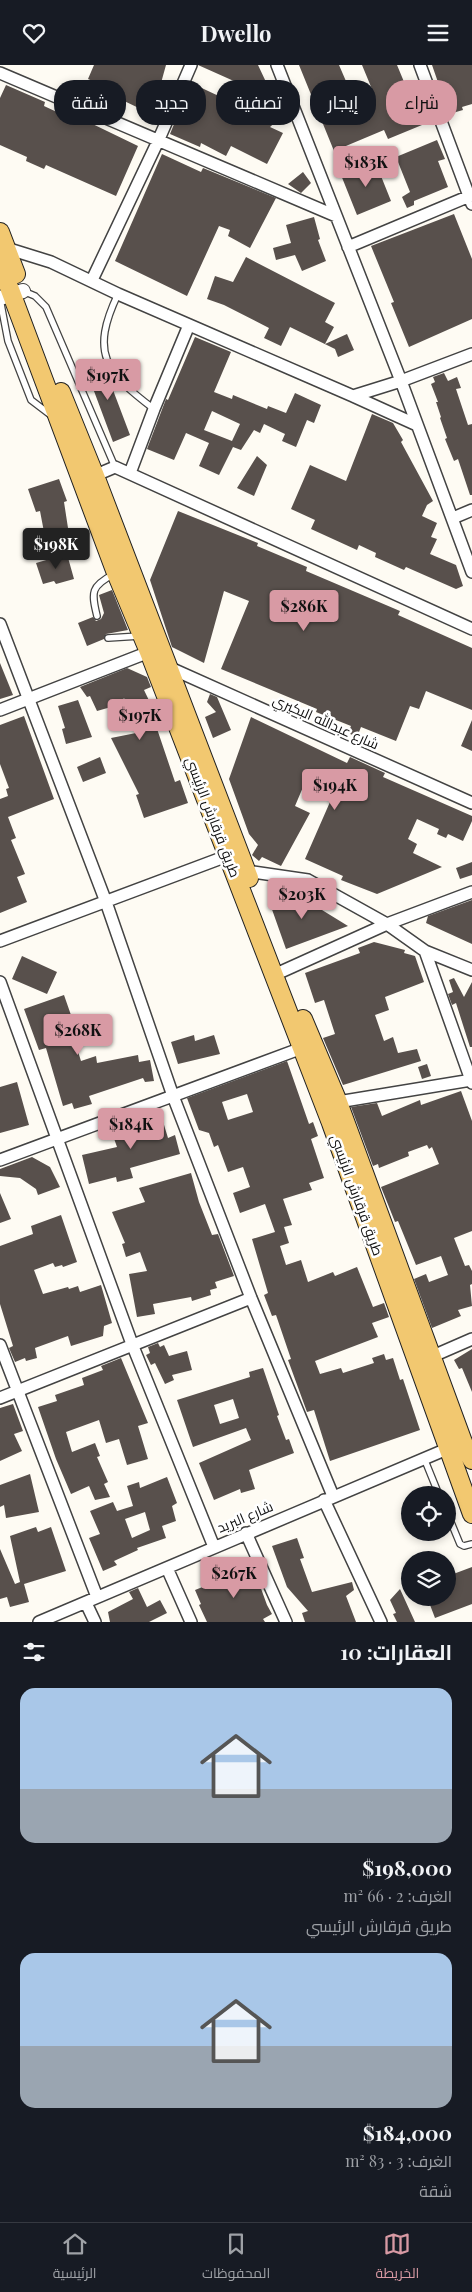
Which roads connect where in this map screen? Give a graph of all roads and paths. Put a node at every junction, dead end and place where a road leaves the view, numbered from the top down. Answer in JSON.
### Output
{"nodes":[{"id":1,"x":191,"y":65,"type":"edge"},
{"id":2,"x":277,"y":65,"type":"edge"},
{"id":3,"x":420,"y":65,"type":"edge"},
{"id":4,"x":0,"y":73,"type":"edge"},
{"id":5,"x":159,"y":139,"type":"junction"},
{"id":6,"x":471,"y":198,"type":"edge"},
{"id":7,"x":336,"y":216,"type":"junction"},
{"id":8,"x":348,"y":247,"type":"junction"},
{"id":9,"x":2,"y":248,"type":"edge"},
{"id":10,"x":92,"y":280,"type":"junction"},
{"id":11,"x":118,"y":294,"type":"junction"},
{"id":12,"x":9,"y":295,"type":"edge"},
{"id":13,"x":189,"y":325,"type":"junction"},
{"id":14,"x":472,"y":354,"type":"edge"},
{"id":15,"x":401,"y":381,"type":"junction"},
{"id":16,"x":353,"y":396,"type":"junction"},
{"id":17,"x":154,"y":409,"type":"junction"},
{"id":18,"x":417,"y":425,"type":"junction"},
{"id":19,"x":115,"y":467,"type":"junction"},
{"id":20,"x":130,"y":473,"type":"junction"},
{"id":21,"x":88,"y":478,"type":"junction"},
{"id":22,"x":472,"y":510,"type":"edge"},
{"id":23,"x":453,"y":518,"type":"junction"},
{"id":24,"x":472,"y":572,"type":"edge"},
{"id":25,"x":116,"y":573,"type":"junction"},
{"id":26,"x":97,"y":616,"type":"dead end"},
{"id":27,"x":0,"y":624,"type":"edge"},
{"id":28,"x":472,"y":629,"type":"edge"},
{"id":29,"x":108,"y":638,"type":"dead end"},
{"id":30,"x":146,"y":644,"type":"junction"},
{"id":31,"x":168,"y":667,"type":"junction"},
{"id":32,"x":28,"y":698,"type":"junction"},
{"id":33,"x":0,"y":710,"type":"edge"},
{"id":34,"x":472,"y":803,"type":"edge"},
{"id":35,"x":227,"y":855,"type":"junction"},
{"id":36,"x":246,"y":871,"type":"junction"},
{"id":37,"x":472,"y":892,"type":"edge"},
{"id":38,"x":106,"y":902,"type":"junction"},
{"id":39,"x":387,"y":924,"type":"junction"},
{"id":40,"x":0,"y":941,"type":"edge"},
{"id":41,"x":425,"y":951,"type":"junction"},
{"id":42,"x":472,"y":970,"type":"edge"},
{"id":43,"x":279,"y":973,"type":"junction"},
{"id":44,"x":0,"y":982,"type":"edge"},
{"id":45,"x":302,"y":1048,"type":"junction"},
{"id":46,"x":472,"y":1081,"type":"edge"},
{"id":47,"x":173,"y":1096,"type":"junction"},
{"id":48,"x":338,"y":1101,"type":"junction"},
{"id":49,"x":57,"y":1139,"type":"junction"},
{"id":50,"x":0,"y":1160,"type":"edge"},
{"id":51,"x":251,"y":1298,"type":"junction"},
{"id":52,"x":472,"y":1339,"type":"edge"},
{"id":53,"x":132,"y":1344,"type":"junction"},
{"id":54,"x":0,"y":1345,"type":"edge"},
{"id":55,"x":433,"y":1356,"type":"junction"},
{"id":56,"x":17,"y":1391,"type":"junction"},
{"id":57,"x":0,"y":1398,"type":"edge"},
{"id":58,"x":463,"y":1442,"type":"junction"},
{"id":59,"x":447,"y":1449,"type":"junction"},
{"id":60,"x":424,"y":1458,"type":"junction"},
{"id":61,"x":472,"y":1460,"type":"edge"},
{"id":62,"x":435,"y":1486,"type":"edge"},
{"id":63,"x":329,"y":1498,"type":"junction"},
{"id":64,"x":472,"y":1514,"type":"edge"},
{"id":65,"x":246,"y":1533,"type":"junction"},
{"id":66,"x":456,"y":1534,"type":"edge"},
{"id":67,"x":472,"y":1544,"type":"edge"},
{"id":68,"x":214,"y":1547,"type":"junction"},
{"id":69,"x":167,"y":1567,"type":"junction"},
{"id":70,"x":97,"y":1597,"type":"junction"},
{"id":71,"x":86,"y":1603,"type":"junction"},
{"id":72,"x":39,"y":1622,"type":"edge"},
{"id":73,"x":95,"y":1622,"type":"edge"},
{"id":74,"x":191,"y":1622,"type":"edge"},
{"id":75,"x":286,"y":1622,"type":"edge"},
{"id":76,"x":381,"y":1622,"type":"edge"}],
"edges":[{"from":1,"to":5,"type":"street"},
{"from":2,"to":7,"type":"street"},
{"from":3,"to":6,"type":"street"},
{"from":4,"to":5,"type":"street"},
{"from":5,"to":7,"type":"street"},
{"from":5,"to":10,"type":"street"},
{"from":6,"to":8,"type":"street"},
{"from":7,"to":8,"type":"street"},
{"from":8,"to":15,"type":"street"},
{"from":9,"to":10,"type":"street"},
{"from":9,"to":12,"type":"main road","name":"طريق قرقارش الرئيسي"},
{"from":10,"to":11,"type":"street"},
{"from":11,"to":13,"type":"street"},
{"from":11,"to":17,"type":"lane"},
{"from":12,"to":19,"type":"lane"},
{"from":12,"to":21,"type":"main road","name":"طريق قرقارش الرئيسي"},
{"from":12,"to":21,"type":"main road","name":"طريق قرقارش الرئيسي"},
{"from":13,"to":16,"type":"street"},
{"from":13,"to":17,"type":"street"},
{"from":14,"to":15,"type":"street"},
{"from":15,"to":16,"type":"street"},
{"from":15,"to":18,"type":"street"},
{"from":16,"to":18,"type":"street"},
{"from":17,"to":20,"type":"street"},
{"from":18,"to":23,"type":"street"},
{"from":19,"to":20,"type":"street"},
{"from":19,"to":21,"type":"street"},
{"from":20,"to":28,"type":"street"},
{"from":21,"to":25,"type":"main road","name":"طريق قرقارش الرئيسي"},
{"from":21,"to":31,"type":"main road","name":"طريق قرقارش الرئيسي"},
{"from":22,"to":23,"type":"street"},
{"from":23,"to":24,"type":"street"},
{"from":25,"to":26,"type":"lane"},
{"from":25,"to":30,"type":"main road","name":"طريق قرقارش الرئيسي"},
{"from":27,"to":32,"type":"street"},
{"from":29,"to":30,"type":"lane"},
{"from":30,"to":32,"type":"street"},
{"from":30,"to":35,"type":"main road","name":"طريق قرقارش الرئيسي"},
{"from":31,"to":34,"type":"street","name":"شارع عبدالله البكيري"},
{"from":31,"to":36,"type":"main road","name":"طريق قرقارش الرئيسي"},
{"from":32,"to":33,"type":"street"},
{"from":32,"to":38,"type":"street"},
{"from":35,"to":38,"type":"street"},
{"from":35,"to":43,"type":"main road","name":"طريق قرقارش الرئيسي"},
{"from":36,"to":39,"type":"street"},
{"from":36,"to":43,"type":"main road","name":"طريق قرقارش الرئيسي"},
{"from":37,"to":39,"type":"street"},
{"from":38,"to":40,"type":"street"},
{"from":38,"to":47,"type":"street"},
{"from":39,"to":41,"type":"street"},
{"from":39,"to":43,"type":"street"},
{"from":41,"to":42,"type":"street"},
{"from":41,"to":46,"type":"street"},
{"from":43,"to":45,"type":"main road","name":"طريق قرقارش الرئيسي"},
{"from":43,"to":48,"type":"main road","name":"طريق قرقارش الرئيسي"},
{"from":44,"to":49,"type":"street"},
{"from":45,"to":47,"type":"street"},
{"from":45,"to":59,"type":"main road","name":"طريق قرقارش الرئيسي"},
{"from":46,"to":48,"type":"street"},
{"from":47,"to":49,"type":"street"},
{"from":47,"to":51,"type":"street"},
{"from":48,"to":55,"type":"main road","name":"طريق قرقارش الرئيسي"},
{"from":49,"to":50,"type":"street"},
{"from":49,"to":53,"type":"street"},
{"from":51,"to":53,"type":"street"},
{"from":51,"to":63,"type":"street"},
{"from":52,"to":55,"type":"street"},
{"from":53,"to":56,"type":"street"},
{"from":53,"to":68,"type":"street"},
{"from":54,"to":56,"type":"street"},
{"from":55,"to":58,"type":"main road","name":"طريق قرقارش الرئيسي"},
{"from":56,"to":57,"type":"street"},
{"from":56,"to":70,"type":"street"},
{"from":58,"to":59,"type":"street","name":"شارع البريد"},
{"from":58,"to":61,"type":"main road","name":"طريق قرقارش الرئيسي"},
{"from":59,"to":60,"type":"street","name":"شارع البريد"},
{"from":59,"to":64,"type":"main road","name":"طريق قرقارش الرئيسي"},
{"from":60,"to":62,"type":"lane"},
{"from":60,"to":63,"type":"street","name":"شارع البريد"},
{"from":63,"to":65,"type":"street","name":"شارع البريد"},
{"from":63,"to":76,"type":"street"},
{"from":65,"to":68,"type":"street","name":"شارع البريد"},
{"from":65,"to":75,"type":"street"},
{"from":66,"to":67,"type":"lane"},
{"from":68,"to":69,"type":"street","name":"شارع البريد"},
{"from":69,"to":70,"type":"street","name":"شارع البريد"},
{"from":69,"to":74,"type":"street"},
{"from":70,"to":71,"type":"street","name":"شارع البريد"},
{"from":71,"to":72,"type":"street","name":"شارع البريد"},
{"from":71,"to":73,"type":"street"}]}
